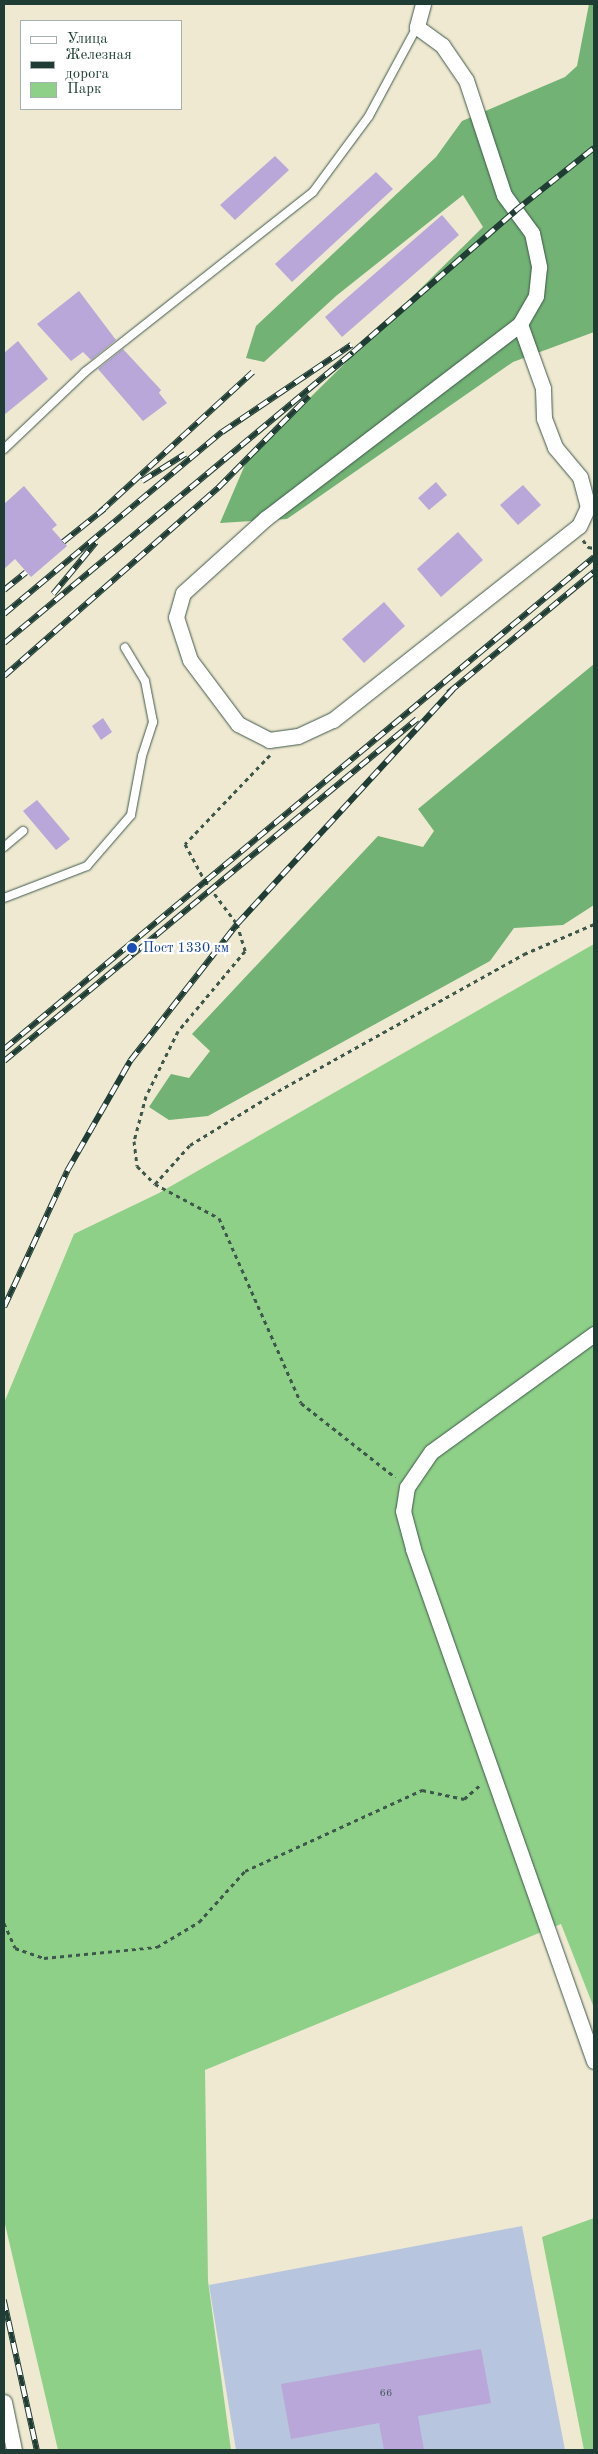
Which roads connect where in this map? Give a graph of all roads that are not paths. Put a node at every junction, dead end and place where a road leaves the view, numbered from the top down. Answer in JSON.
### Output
{"nodes":[{"id":1,"x":423,"y":4,"type":"edge"},
{"id":2,"x":417,"y":27,"type":"junction"},
{"id":3,"x":520,"y":324,"type":"junction"},
{"id":4,"x":4,"y":448,"type":"edge"},
{"id":5,"x":125,"y":648,"type":"dead end"},
{"id":6,"x":22,"y":831,"type":"dead end"},
{"id":7,"x":4,"y":847,"type":"edge"},
{"id":8,"x":4,"y":898,"type":"edge"},
{"id":9,"x":594,"y":1334,"type":"edge"},
{"id":10,"x":594,"y":2061,"type":"edge"},
{"id":11,"x":4,"y":2402,"type":"edge"},
{"id":12,"x":14,"y":2450,"type":"edge"}],
"edges":[{"from":1,"to":2,"type":"street"},
{"from":2,"to":3,"type":"street"},
{"from":2,"to":4,"type":"lane"},
{"from":3,"to":3,"type":"street"},
{"from":5,"to":8,"type":"lane"},
{"from":6,"to":7,"type":"lane"},
{"from":9,"to":10,"type":"street"},
{"from":11,"to":12,"type":"street"}]}
